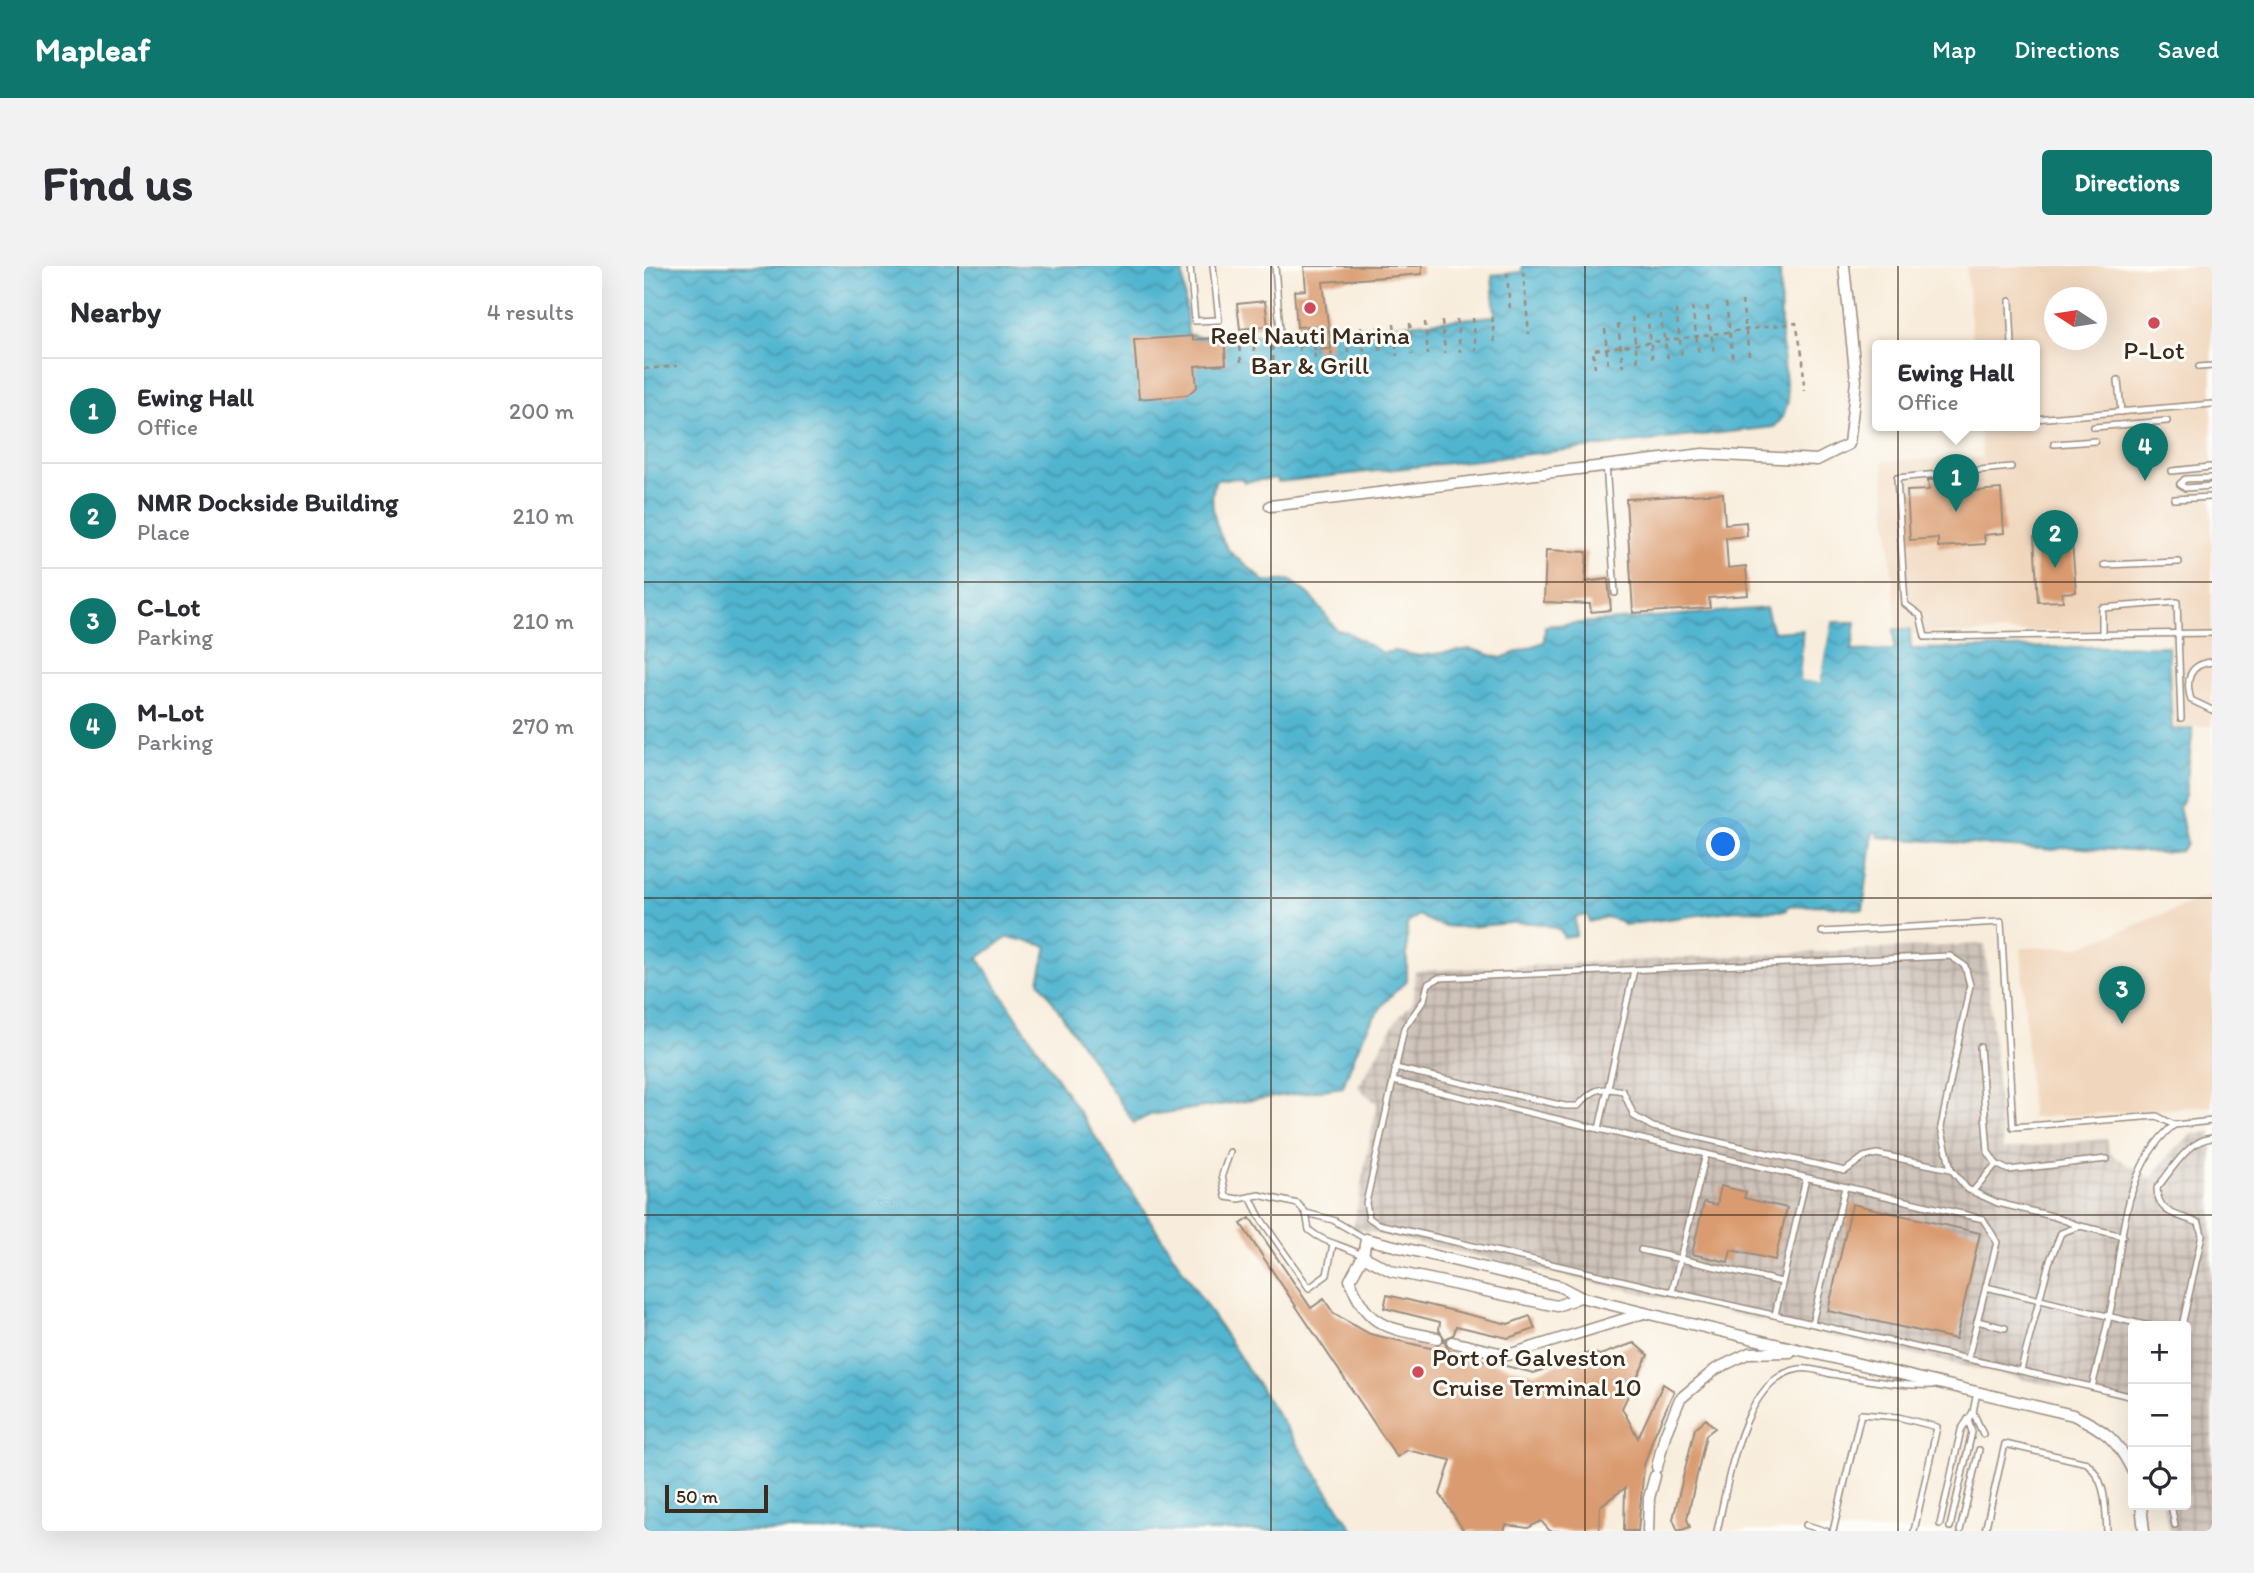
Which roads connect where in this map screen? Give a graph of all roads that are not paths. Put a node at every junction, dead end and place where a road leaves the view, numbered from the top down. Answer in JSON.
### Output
{"nodes":[{"id":1,"x":1190,"y":266,"type":"edge"},
{"id":2,"x":1213,"y":266,"type":"edge"},
{"id":3,"x":1275,"y":266,"type":"edge"},
{"id":4,"x":1844,"y":266,"type":"edge"},
{"id":5,"x":2010,"y":301,"type":"dead end"},
{"id":6,"x":2012,"y":340,"type":"edge"},
{"id":7,"x":1281,"y":343,"type":"dead end"},
{"id":8,"x":2212,"y":366,"type":"edge"},
{"id":9,"x":2199,"y":367,"type":"dead end"},
{"id":10,"x":2118,"y":380,"type":"dead end"},
{"id":11,"x":2212,"y":404,"type":"edge"},
{"id":12,"x":2121,"y":412,"type":"junction"},
{"id":13,"x":2040,"y":419,"type":"edge"},
{"id":14,"x":2167,"y":421,"type":"dead end"},
{"id":15,"x":2094,"y":427,"type":"dead end"},
{"id":16,"x":2095,"y":441,"type":"dead end"},
{"id":17,"x":2054,"y":444,"type":"dead end"},
{"id":18,"x":1606,"y":464,"type":"junction"},
{"id":19,"x":2011,"y":467,"type":"dead end"},
{"id":20,"x":2210,"y":467,"type":"edge"},
{"id":21,"x":2172,"y":471,"type":"dead end"},
{"id":22,"x":2212,"y":478,"type":"edge"},
{"id":23,"x":2212,"y":486,"type":"edge"},
{"id":24,"x":2211,"y":497,"type":"edge"},
{"id":25,"x":2174,"y":499,"type":"dead end"},
{"id":26,"x":1270,"y":506,"type":"dead end"},
{"id":27,"x":2179,"y":562,"type":"dead end"},
{"id":28,"x":2104,"y":565,"type":"dead end"},
{"id":29,"x":1615,"y":593,"type":"dead end"},
{"id":30,"x":2212,"y":633,"type":"edge"},
{"id":31,"x":2102,"y":635,"type":"junction"},
{"id":32,"x":2178,"y":635,"type":"junction"},
{"id":33,"x":2212,"y":662,"type":"edge"},
{"id":34,"x":2212,"y":710,"type":"edge"},
{"id":35,"x":2181,"y":718,"type":"dead end"},
{"id":36,"x":1822,"y":932,"type":"dead end"},
{"id":37,"x":1634,"y":970,"type":"junction"},
{"id":38,"x":1980,"y":1047,"type":"dead end"},
{"id":39,"x":1395,"y":1069,"type":"junction"},
{"id":40,"x":1393,"y":1081,"type":"junction"},
{"id":41,"x":1608,"y":1088,"type":"junction"},
{"id":42,"x":2212,"y":1121,"type":"edge"},
{"id":43,"x":2174,"y":1125,"type":"junction"},
{"id":44,"x":1599,"y":1129,"type":"junction"},
{"id":45,"x":2212,"y":1138,"type":"edge"},
{"id":46,"x":1230,"y":1152,"type":"dead end"},
{"id":47,"x":1706,"y":1154,"type":"junction"},
{"id":48,"x":2107,"y":1160,"type":"dead end"},
{"id":49,"x":1996,"y":1164,"type":"junction"},
{"id":50,"x":1951,"y":1169,"type":"junction"},
{"id":51,"x":1806,"y":1178,"type":"junction"},
{"id":52,"x":1845,"y":1187,"type":"junction"},
{"id":53,"x":1973,"y":1192,"type":"junction"},
{"id":54,"x":1250,"y":1197,"type":"junction"},
{"id":55,"x":1306,"y":1213,"type":"junction"},
{"id":56,"x":2080,"y":1226,"type":"junction"},
{"id":57,"x":2123,"y":1236,"type":"junction"},
{"id":58,"x":1366,"y":1239,"type":"junction"},
{"id":59,"x":1333,"y":1244,"type":"junction"},
{"id":60,"x":1641,"y":1250,"type":"dead end"},
{"id":61,"x":1363,"y":1256,"type":"junction"},
{"id":62,"x":1680,"y":1260,"type":"junction"},
{"id":63,"x":1782,"y":1282,"type":"junction"},
{"id":64,"x":1986,"y":1286,"type":"junction"},
{"id":65,"x":1672,"y":1292,"type":"junction"},
{"id":66,"x":1580,"y":1297,"type":"junction"},
{"id":67,"x":2040,"y":1300,"type":"junction"},
{"id":68,"x":1645,"y":1313,"type":"junction"},
{"id":69,"x":1775,"y":1315,"type":"junction"},
{"id":70,"x":2109,"y":1317,"type":"junction"},
{"id":71,"x":1977,"y":1321,"type":"junction"},
{"id":72,"x":2128,"y":1321,"type":"edge"},
{"id":73,"x":2183,"y":1321,"type":"edge"},
{"id":74,"x":1812,"y":1323,"type":"junction"},
{"id":75,"x":2005,"y":1328,"type":"dead end"},
{"id":76,"x":1437,"y":1338,"type":"dead end"},
{"id":77,"x":1452,"y":1342,"type":"dead end"},
{"id":78,"x":1805,"y":1351,"type":"junction"},
{"id":79,"x":1968,"y":1358,"type":"junction"},
{"id":80,"x":2021,"y":1370,"type":"junction"},
{"id":81,"x":1943,"y":1384,"type":"junction"},
{"id":82,"x":2092,"y":1387,"type":"junction"},
{"id":83,"x":1977,"y":1392,"type":"junction"},
{"id":84,"x":2128,"y":1396,"type":"edge"},
{"id":85,"x":1973,"y":1412,"type":"junction"},
{"id":86,"x":1968,"y":1419,"type":"junction"},
{"id":87,"x":1983,"y":1434,"type":"dead end"},
{"id":88,"x":1979,"y":1450,"type":"dead end"},
{"id":89,"x":2128,"y":1461,"type":"edge"},
{"id":90,"x":2142,"y":1510,"type":"edge"},
{"id":91,"x":2172,"y":1510,"type":"edge"},
{"id":92,"x":1940,"y":1524,"type":"dead end"},
{"id":93,"x":1806,"y":1525,"type":"dead end"},
{"id":94,"x":2175,"y":1525,"type":"dead end"},
{"id":95,"x":1951,"y":1527,"type":"dead end"},
{"id":96,"x":1648,"y":1531,"type":"edge"},
{"id":97,"x":1717,"y":1531,"type":"edge"},
{"id":98,"x":1826,"y":1531,"type":"edge"},
{"id":99,"x":1833,"y":1531,"type":"edge"},
{"id":100,"x":1914,"y":1531,"type":"edge"},
{"id":101,"x":1960,"y":1531,"type":"edge"},
{"id":102,"x":1985,"y":1531,"type":"edge"},
{"id":103,"x":2107,"y":1531,"type":"edge"},
{"id":104,"x":2144,"y":1531,"type":"edge"}],
"edges":[{"from":1,"to":2,"type":"lane"},
{"from":3,"to":7,"type":"lane"},
{"from":4,"to":18,"type":"street"},
{"from":5,"to":6,"type":"lane"},
{"from":8,"to":9,"type":"lane"},
{"from":10,"to":12,"type":"lane"},
{"from":11,"to":12,"type":"lane"},
{"from":12,"to":13,"type":"lane"},
{"from":14,"to":15,"type":"lane"},
{"from":16,"to":17,"type":"lane"},
{"from":18,"to":26,"type":"street"},
{"from":18,"to":29,"type":"lane"},
{"from":19,"to":31,"type":"lane"},
{"from":20,"to":21,"type":"lane"},
{"from":22,"to":23,"type":"lane"},
{"from":24,"to":25,"type":"lane"},
{"from":27,"to":28,"type":"lane"},
{"from":30,"to":32,"type":"lane"},
{"from":31,"to":32,"type":"lane"},
{"from":31,"to":32,"type":"lane"},
{"from":32,"to":35,"type":"lane"},
{"from":33,"to":34,"type":"lane"},
{"from":36,"to":43,"type":"lane"},
{"from":37,"to":39,"type":"lane"},
{"from":37,"to":41,"type":"lane"},
{"from":37,"to":50,"type":"lane"},
{"from":38,"to":49,"type":"lane"},
{"from":39,"to":40,"type":"lane"},
{"from":39,"to":41,"type":"lane"},
{"from":40,"to":44,"type":"lane"},
{"from":40,"to":65,"type":"lane"},
{"from":41,"to":44,"type":"lane"},
{"from":41,"to":50,"type":"lane"},
{"from":42,"to":43,"type":"lane"},
{"from":43,"to":57,"type":"lane"},
{"from":44,"to":47,"type":"lane"},
{"from":45,"to":73,"type":"lane"},
{"from":46,"to":54,"type":"lane"},
{"from":47,"to":51,"type":"lane"},
{"from":47,"to":62,"type":"lane"},
{"from":48,"to":49,"type":"lane"},
{"from":49,"to":53,"type":"lane"},
{"from":50,"to":53,"type":"lane"},
{"from":51,"to":52,"type":"lane"},
{"from":51,"to":63,"type":"lane"},
{"from":52,"to":64,"type":"lane"},
{"from":52,"to":74,"type":"lane"},
{"from":53,"to":56,"type":"lane"},
{"from":54,"to":55,"type":"lane"},
{"from":54,"to":59,"type":"lane"},
{"from":55,"to":58,"type":"lane"},
{"from":55,"to":59,"type":"lane"},
{"from":56,"to":57,"type":"lane"},
{"from":56,"to":67,"type":"lane"},
{"from":57,"to":70,"type":"lane"},
{"from":58,"to":61,"type":"street"},
{"from":58,"to":66,"type":"street"},
{"from":59,"to":61,"type":"lane"},
{"from":60,"to":62,"type":"lane"},
{"from":61,"to":66,"type":"street"},
{"from":61,"to":76,"type":"street"},
{"from":62,"to":63,"type":"lane"},
{"from":62,"to":65,"type":"lane"},
{"from":63,"to":69,"type":"lane"},
{"from":64,"to":67,"type":"lane"},
{"from":64,"to":71,"type":"lane"},
{"from":65,"to":69,"type":"lane"},
{"from":66,"to":68,"type":"street"},
{"from":67,"to":70,"type":"lane"},
{"from":67,"to":80,"type":"lane"},
{"from":68,"to":77,"type":"street"},
{"from":68,"to":78,"type":"street"},
{"from":69,"to":74,"type":"lane"},
{"from":70,"to":72,"type":"lane"},
{"from":70,"to":82,"type":"lane"},
{"from":71,"to":75,"type":"lane"},
{"from":71,"to":79,"type":"lane"},
{"from":74,"to":79,"type":"lane"},
{"from":78,"to":81,"type":"street"},
{"from":78,"to":96,"type":"street"},
{"from":79,"to":80,"type":"lane"},
{"from":80,"to":82,"type":"lane"},
{"from":81,"to":83,"type":"street"},
{"from":81,"to":97,"type":"lane"},
{"from":82,"to":84,"type":"lane"},
{"from":83,"to":85,"type":"lane"},
{"from":83,"to":89,"type":"street"},
{"from":85,"to":86,"type":"lane"},
{"from":85,"to":87,"type":"lane"},
{"from":86,"to":92,"type":"lane"},
{"from":86,"to":95,"type":"lane"},
{"from":88,"to":101,"type":"lane"},
{"from":90,"to":104,"type":"street"},
{"from":91,"to":94,"type":"lane"},
{"from":93,"to":98,"type":"lane"},
{"from":99,"to":100,"type":"lane"},
{"from":102,"to":103,"type":"lane"}]}
